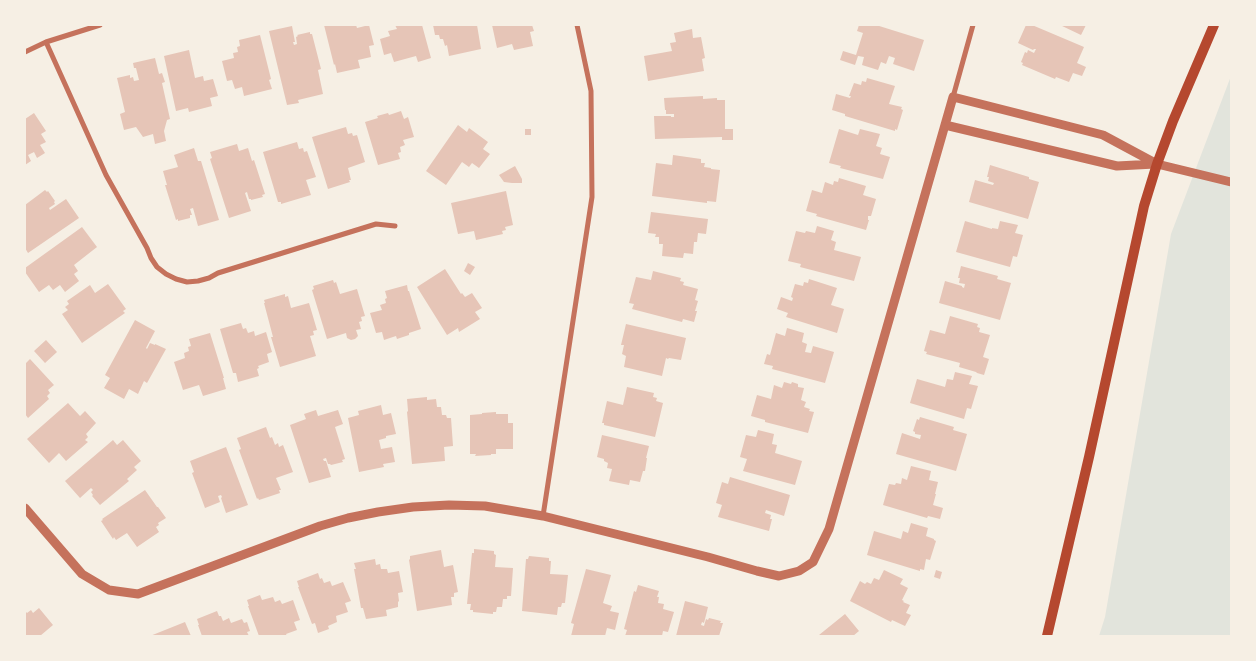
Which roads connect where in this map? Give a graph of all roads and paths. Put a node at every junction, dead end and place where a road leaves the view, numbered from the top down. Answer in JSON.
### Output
{"nodes":[{"id":1,"x":100,"y":25,"type":"edge"},
{"id":2,"x":577,"y":25,"type":"edge"},
{"id":3,"x":973,"y":25,"type":"edge"},
{"id":4,"x":1214,"y":25,"type":"edge"},
{"id":5,"x":46,"y":42,"type":"junction"},
{"id":6,"x":25,"y":52,"type":"edge"},
{"id":7,"x":953,"y":96,"type":"junction"},
{"id":8,"x":945,"y":125,"type":"junction"},
{"id":9,"x":1157,"y":164,"type":"junction"},
{"id":10,"x":1231,"y":182,"type":"edge"},
{"id":11,"x":395,"y":226,"type":"dead end"},
{"id":12,"x":25,"y":508,"type":"edge"},
{"id":13,"x":543,"y":516,"type":"junction"},
{"id":14,"x":1047,"y":636,"type":"edge"}],
"edges":[{"from":1,"to":5,"type":"street"},
{"from":2,"to":13,"type":"street"},
{"from":3,"to":7,"type":"street"},
{"from":4,"to":9,"type":"main road"},
{"from":5,"to":6,"type":"street"},
{"from":5,"to":11,"type":"street"},
{"from":7,"to":8,"type":"street"},
{"from":7,"to":9,"type":"street"},
{"from":8,"to":9,"type":"street"},
{"from":8,"to":13,"type":"street"},
{"from":9,"to":10,"type":"street"},
{"from":9,"to":14,"type":"main road"},
{"from":12,"to":13,"type":"street"}]}
